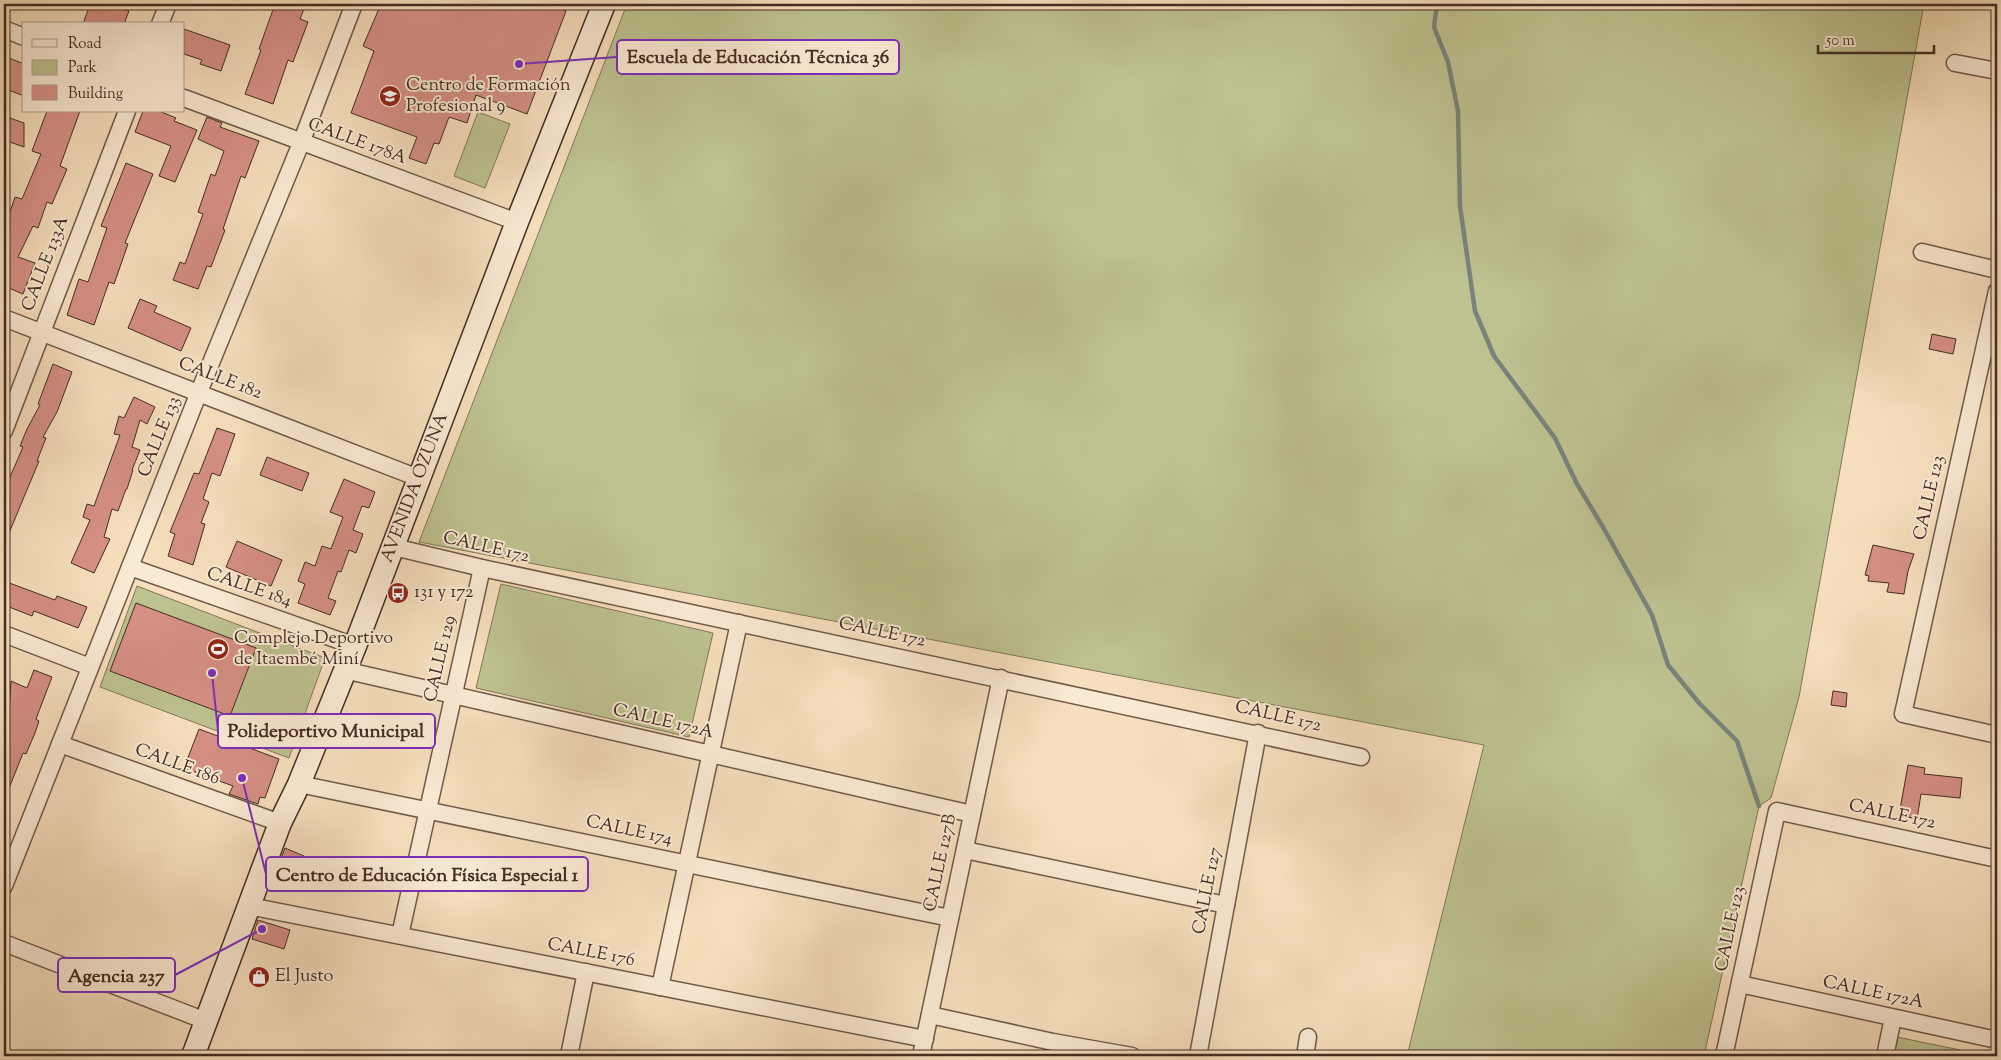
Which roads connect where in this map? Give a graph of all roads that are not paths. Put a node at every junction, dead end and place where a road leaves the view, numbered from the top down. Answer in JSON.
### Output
{"nodes":[{"id":1,"x":168,"y":4,"type":"edge"},
{"id":2,"x":354,"y":4,"type":"edge"},
{"id":3,"x":604,"y":4,"type":"edge"},
{"id":4,"x":161,"y":22,"type":"edge"},
{"id":5,"x":4,"y":30,"type":"edge"},
{"id":6,"x":22,"y":36,"type":"edge"},
{"id":7,"x":1955,"y":63,"type":"dead end"},
{"id":8,"x":1997,"y":71,"type":"edge"},
{"id":9,"x":185,"y":98,"type":"edge"},
{"id":10,"x":127,"y":112,"type":"edge"},
{"id":11,"x":301,"y":143,"type":"junction"},
{"id":12,"x":518,"y":222,"type":"junction"},
{"id":13,"x":1922,"y":252,"type":"dead end"},
{"id":14,"x":1997,"y":270,"type":"edge"},
{"id":15,"x":1997,"y":291,"type":"edge"},
{"id":16,"x":4,"y":318,"type":"edge"},
{"id":17,"x":41,"y":332,"type":"junction"},
{"id":18,"x":199,"y":392,"type":"junction"},
{"id":19,"x":4,"y":431,"type":"edge"},
{"id":20,"x":421,"y":479,"type":"junction"},
{"id":21,"x":394,"y":546,"type":"junction"},
{"id":22,"x":130,"y":567,"type":"junction"},
{"id":23,"x":482,"y":568,"type":"junction"},
{"id":24,"x":739,"y":623,"type":"junction"},
{"id":25,"x":4,"y":634,"type":"edge"},
{"id":26,"x":355,"y":646,"type":"junction"},
{"id":27,"x":90,"y":667,"type":"junction"},
{"id":28,"x":344,"y":670,"type":"junction"},
{"id":29,"x":1001,"y":678,"type":"junction"},
{"id":30,"x":454,"y":695,"type":"junction"},
{"id":31,"x":1258,"y":733,"type":"junction"},
{"id":32,"x":1997,"y":735,"type":"edge"},
{"id":33,"x":60,"y":744,"type":"junction"},
{"id":34,"x":710,"y":754,"type":"junction"},
{"id":35,"x":1361,"y":756,"type":"dead end"},
{"id":36,"x":299,"y":784,"type":"junction"},
{"id":37,"x":428,"y":810,"type":"junction"},
{"id":38,"x":1777,"y":811,"type":"joint"},
{"id":39,"x":972,"y":814,"type":"junction"},
{"id":40,"x":280,"y":823,"type":"junction"},
{"id":41,"x":965,"y":850,"type":"junction"},
{"id":42,"x":1997,"y":859,"type":"edge"},
{"id":43,"x":686,"y":864,"type":"junction"},
{"id":44,"x":4,"y":886,"type":"edge"},
{"id":45,"x":1226,"y":905,"type":"junction"},
{"id":46,"x":249,"y":906,"type":"junction"},
{"id":47,"x":950,"y":918,"type":"junction"},
{"id":48,"x":400,"y":935,"type":"junction"},
{"id":49,"x":4,"y":943,"type":"edge"},
{"id":50,"x":586,"y":972,"type":"junction"},
{"id":51,"x":1740,"y":984,"type":"junction"},
{"id":52,"x":660,"y":987,"type":"junction"},
{"id":53,"x":930,"y":1015,"type":"junction"},
{"id":54,"x":1893,"y":1018,"type":"junction"},
{"id":55,"x":206,"y":1020,"type":"junction"},
{"id":56,"x":1308,"y":1037,"type":"dead end"},
{"id":57,"x":925,"y":1039,"type":"junction"},
{"id":58,"x":1997,"y":1040,"type":"edge"},
{"id":59,"x":1052,"y":1049,"type":"edge"},
{"id":60,"x":193,"y":1056,"type":"edge"},
{"id":61,"x":569,"y":1056,"type":"edge"},
{"id":62,"x":921,"y":1056,"type":"edge"},
{"id":63,"x":1132,"y":1056,"type":"edge"},
{"id":64,"x":1198,"y":1056,"type":"edge"},
{"id":65,"x":1305,"y":1056,"type":"edge"},
{"id":66,"x":1724,"y":1056,"type":"edge"},
{"id":67,"x":1885,"y":1056,"type":"edge"}],
"edges":[{"from":1,"to":4,"type":"street"},
{"from":2,"to":11,"type":"street","name":"CALLE 133"},
{"from":3,"to":12,"type":"main road","name":"AVENIDA OZUNA"},
{"from":5,"to":6,"type":"street"},
{"from":7,"to":8,"type":"street"},
{"from":9,"to":11,"type":"street","name":"CALLE 178A"},
{"from":10,"to":17,"type":"street","name":"CALLE 133A"},
{"from":11,"to":12,"type":"street","name":"CALLE 178A"},
{"from":11,"to":18,"type":"street","name":"CALLE 133"},
{"from":12,"to":20,"type":"main road","name":"AVENIDA OZUNA"},
{"from":13,"to":14,"type":"street"},
{"from":15,"to":32,"type":"street","name":"CALLE 123"},
{"from":16,"to":17,"type":"street","name":"CALLE 182"},
{"from":17,"to":18,"type":"street","name":"CALLE 182"},
{"from":17,"to":19,"type":"street","name":"CALLE 133A"},
{"from":18,"to":20,"type":"street","name":"CALLE 182"},
{"from":18,"to":22,"type":"street","name":"CALLE 133"},
{"from":20,"to":21,"type":"main road","name":"AVENIDA OZUNA"},
{"from":21,"to":23,"type":"street","name":"CALLE 172"},
{"from":21,"to":26,"type":"main road","name":"AVENIDA OZUNA"},
{"from":22,"to":26,"type":"street","name":"CALLE 184"},
{"from":22,"to":27,"type":"street","name":"CALLE 133"},
{"from":23,"to":24,"type":"street","name":"CALLE 172"},
{"from":23,"to":30,"type":"street","name":"CALLE 129"},
{"from":24,"to":29,"type":"street","name":"CALLE 172"},
{"from":24,"to":34,"type":"street"},
{"from":25,"to":27,"type":"street"},
{"from":26,"to":28,"type":"main road","name":"AVENIDA OZUNA"},
{"from":27,"to":33,"type":"street","name":"CALLE 133"},
{"from":28,"to":30,"type":"street","name":"CALLE 172A"},
{"from":28,"to":36,"type":"main road","name":"AVENIDA OZUNA"},
{"from":29,"to":31,"type":"street","name":"CALLE 172"},
{"from":29,"to":39,"type":"street","name":"CALLE 127B"},
{"from":30,"to":34,"type":"street","name":"CALLE 172A"},
{"from":30,"to":37,"type":"street","name":"CALLE 129"},
{"from":31,"to":35,"type":"street","name":"CALLE 172"},
{"from":31,"to":45,"type":"street","name":"CALLE 127"},
{"from":33,"to":40,"type":"street","name":"CALLE 186"},
{"from":33,"to":44,"type":"street","name":"CALLE 133"},
{"from":34,"to":39,"type":"street","name":"CALLE 172A"},
{"from":34,"to":43,"type":"street"},
{"from":36,"to":37,"type":"street","name":"CALLE 174"},
{"from":36,"to":40,"type":"main road","name":"AVENIDA OZUNA"},
{"from":37,"to":43,"type":"street","name":"CALLE 174"},
{"from":37,"to":48,"type":"street","name":"CALLE 129"},
{"from":38,"to":42,"type":"street","name":"CALLE 172"},
{"from":38,"to":51,"type":"street","name":"CALLE 123"},
{"from":39,"to":41,"type":"street","name":"CALLE 127B"},
{"from":40,"to":46,"type":"main road","name":"AVENIDA OZUNA"},
{"from":41,"to":45,"type":"street"},
{"from":41,"to":47,"type":"street","name":"CALLE 127B"},
{"from":43,"to":47,"type":"street","name":"CALLE 174"},
{"from":43,"to":52,"type":"street"},
{"from":45,"to":64,"type":"street","name":"CALLE 127"},
{"from":46,"to":48,"type":"street","name":"CALLE 176"},
{"from":46,"to":55,"type":"main road","name":"AVENIDA OZUNA"},
{"from":47,"to":53,"type":"street","name":"CALLE 127B"},
{"from":48,"to":50,"type":"street","name":"CALLE 176"},
{"from":49,"to":55,"type":"street"},
{"from":50,"to":52,"type":"street","name":"CALLE 176"},
{"from":50,"to":61,"type":"street"},
{"from":51,"to":54,"type":"street","name":"CALLE 172A"},
{"from":51,"to":66,"type":"street","name":"CALLE 123"},
{"from":52,"to":57,"type":"street","name":"CALLE 176"},
{"from":53,"to":57,"type":"street","name":"CALLE 127B"},
{"from":53,"to":59,"type":"street"},
{"from":54,"to":58,"type":"street","name":"CALLE 172A"},
{"from":54,"to":67,"type":"street"},
{"from":55,"to":60,"type":"main road","name":"AVENIDA OZUNA"},
{"from":56,"to":65,"type":"street"},
{"from":57,"to":62,"type":"street","name":"CALLE 127B"},
{"from":59,"to":63,"type":"street"}]}
